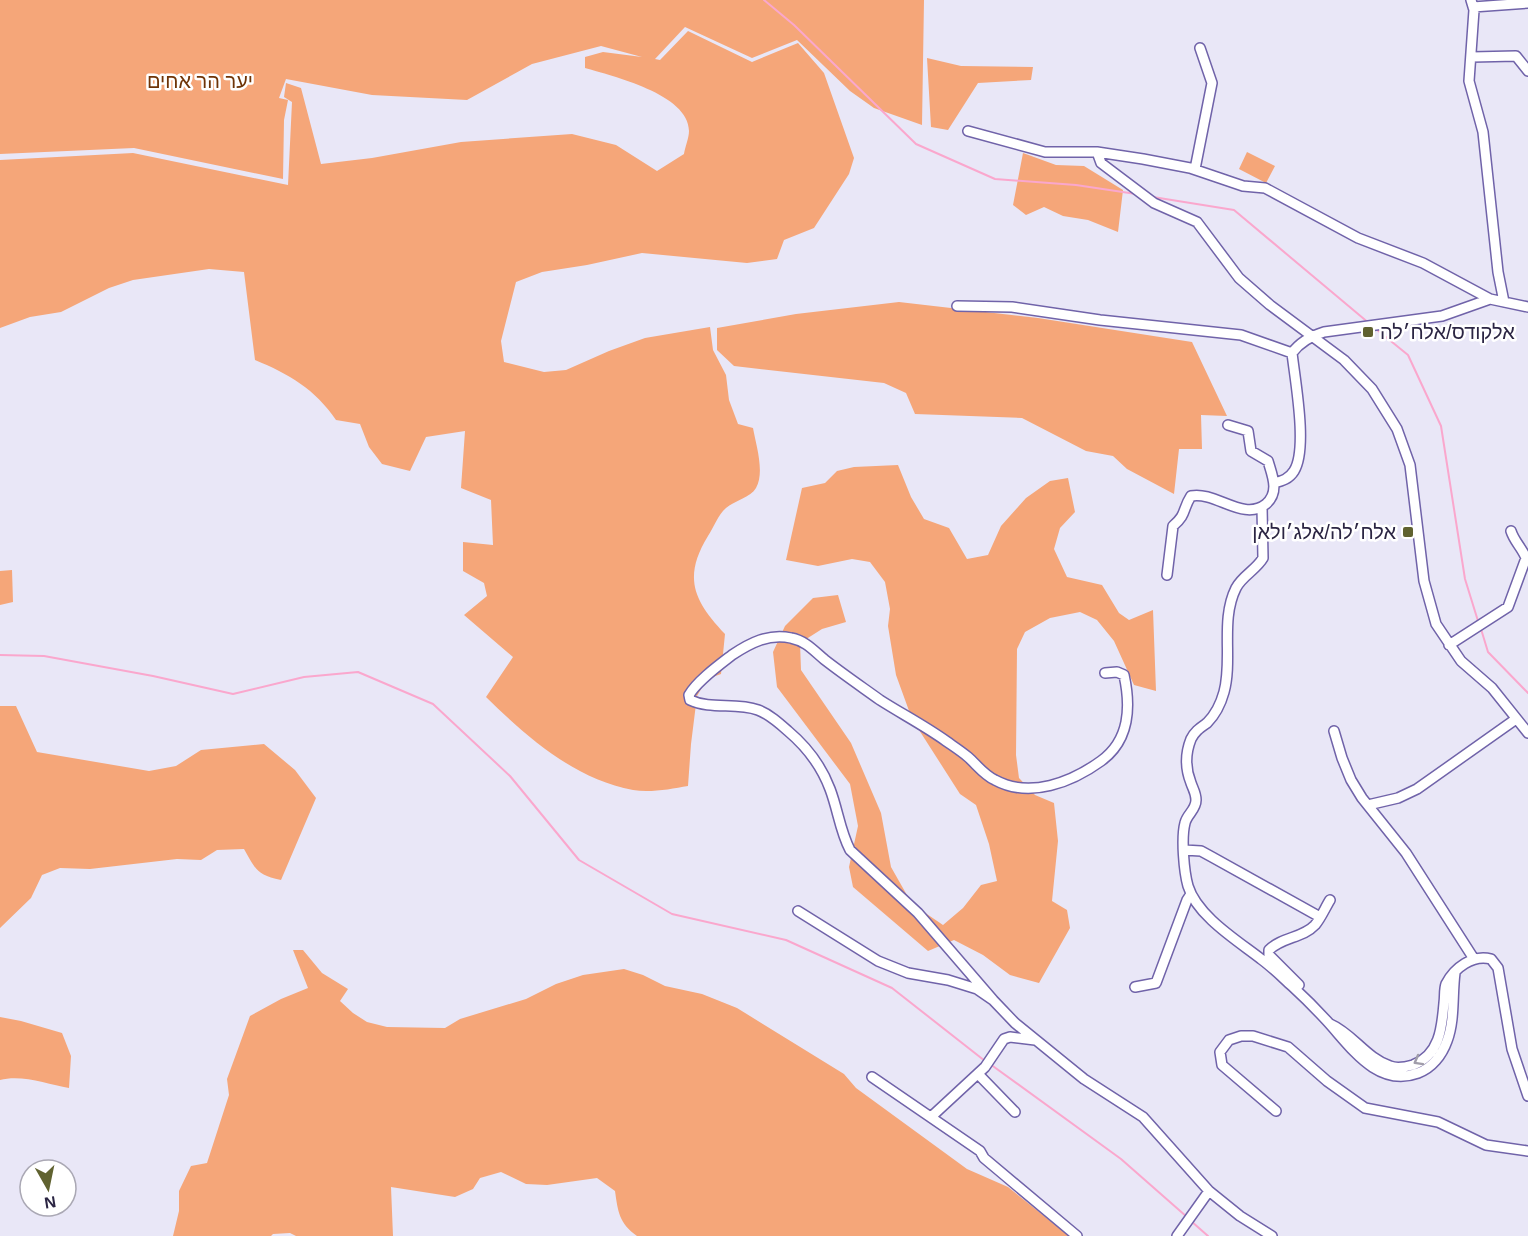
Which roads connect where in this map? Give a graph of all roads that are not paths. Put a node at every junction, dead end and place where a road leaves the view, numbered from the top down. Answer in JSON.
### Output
{"nodes":[{"id":1,"x":1528,"y":3,"type":"edge"},
{"id":2,"x":1472,"y":4,"type":"edge"},
{"id":3,"x":1200,"y":48,"type":"dead end"},
{"id":4,"x":1472,"y":57,"type":"junction"},
{"id":5,"x":1528,"y":71,"type":"edge"},
{"id":6,"x":968,"y":131,"type":"dead end"},
{"id":7,"x":1097,"y":152,"type":"junction"},
{"id":8,"x":1195,"y":169,"type":"junction"},
{"id":9,"x":1490,"y":299,"type":"junction"},
{"id":10,"x":1504,"y":302,"type":"junction"},
{"id":11,"x":957,"y":306,"type":"dead end"},
{"id":12,"x":1528,"y":308,"type":"edge"},
{"id":13,"x":1312,"y":336,"type":"junction"},
{"id":14,"x":1292,"y":353,"type":"junction"},
{"id":15,"x":1228,"y":425,"type":"dead end"},
{"id":16,"x":1274,"y":483,"type":"junction"},
{"id":17,"x":1262,"y":507,"type":"junction"},
{"id":18,"x":1511,"y":531,"type":"dead end"},
{"id":19,"x":1167,"y":574,"type":"dead end"},
{"id":20,"x":1449,"y":645,"type":"junction"},
{"id":21,"x":1105,"y":673,"type":"dead end"},
{"id":22,"x":1516,"y":719,"type":"junction"},
{"id":23,"x":1334,"y":731,"type":"dead end"},
{"id":24,"x":1528,"y":733,"type":"edge"},
{"id":25,"x":1368,"y":805,"type":"junction"},
{"id":26,"x":1184,"y":850,"type":"junction"},
{"id":27,"x":1191,"y":894,"type":"junction"},
{"id":28,"x":1330,"y":900,"type":"dead end"},
{"id":29,"x":798,"y":910,"type":"dead end"},
{"id":30,"x":1320,"y":917,"type":"junction"},
{"id":31,"x":1474,"y":959,"type":"junction"},
{"id":32,"x":1135,"y":987,"type":"dead end"},
{"id":33,"x":993,"y":1000,"type":"junction"},
{"id":34,"x":1306,"y":1001,"type":"junction"},
{"id":35,"x":1036,"y":1040,"type":"junction"},
{"id":36,"x":978,"y":1074,"type":"junction"},
{"id":37,"x":872,"y":1077,"type":"dead end"},
{"id":38,"x":1528,"y":1096,"type":"edge"},
{"id":39,"x":1276,"y":1111,"type":"dead end"},
{"id":40,"x":1015,"y":1112,"type":"dead end"},
{"id":41,"x":931,"y":1117,"type":"junction"},
{"id":42,"x":1528,"y":1150,"type":"edge"},
{"id":43,"x":1209,"y":1191,"type":"junction"},
{"id":44,"x":1077,"y":1236,"type":"edge"},
{"id":45,"x":1177,"y":1236,"type":"edge"},
{"id":46,"x":1272,"y":1236,"type":"edge"}],
"edges":[{"from":1,"to":2,"type":"street"},
{"from":2,"to":4,"type":"street"},
{"from":3,"to":8,"type":"street"},
{"from":4,"to":5,"type":"street"},
{"from":4,"to":10,"type":"street"},
{"from":6,"to":7,"type":"street"},
{"from":7,"to":8,"type":"street"},
{"from":7,"to":13,"type":"street"},
{"from":8,"to":9,"type":"street"},
{"from":9,"to":10,"type":"street"},
{"from":9,"to":13,"type":"street"},
{"from":10,"to":12,"type":"street"},
{"from":11,"to":14,"type":"street"},
{"from":13,"to":14,"type":"street"},
{"from":13,"to":20,"type":"street"},
{"from":14,"to":16,"type":"street"},
{"from":15,"to":16,"type":"street"},
{"from":16,"to":17,"type":"street"},
{"from":17,"to":19,"type":"street"},
{"from":17,"to":26,"type":"street"},
{"from":18,"to":20,"type":"street"},
{"from":20,"to":22,"type":"street"},
{"from":21,"to":33,"type":"street"},
{"from":22,"to":24,"type":"street"},
{"from":22,"to":25,"type":"street"},
{"from":23,"to":25,"type":"street"},
{"from":25,"to":31,"type":"street"},
{"from":26,"to":27,"type":"street"},
{"from":26,"to":30,"type":"street"},
{"from":27,"to":32,"type":"street"},
{"from":27,"to":34,"type":"street"},
{"from":28,"to":30,"type":"street"},
{"from":29,"to":33,"type":"street"},
{"from":30,"to":34,"type":"street"},
{"from":31,"to":34,"type":"street"},
{"from":31,"to":38,"type":"street"},
{"from":33,"to":35,"type":"street"},
{"from":35,"to":36,"type":"street"},
{"from":35,"to":43,"type":"street"},
{"from":36,"to":40,"type":"street"},
{"from":36,"to":41,"type":"street"},
{"from":37,"to":41,"type":"street"},
{"from":39,"to":42,"type":"street"},
{"from":41,"to":44,"type":"street"},
{"from":43,"to":45,"type":"street"},
{"from":43,"to":46,"type":"street"}]}
